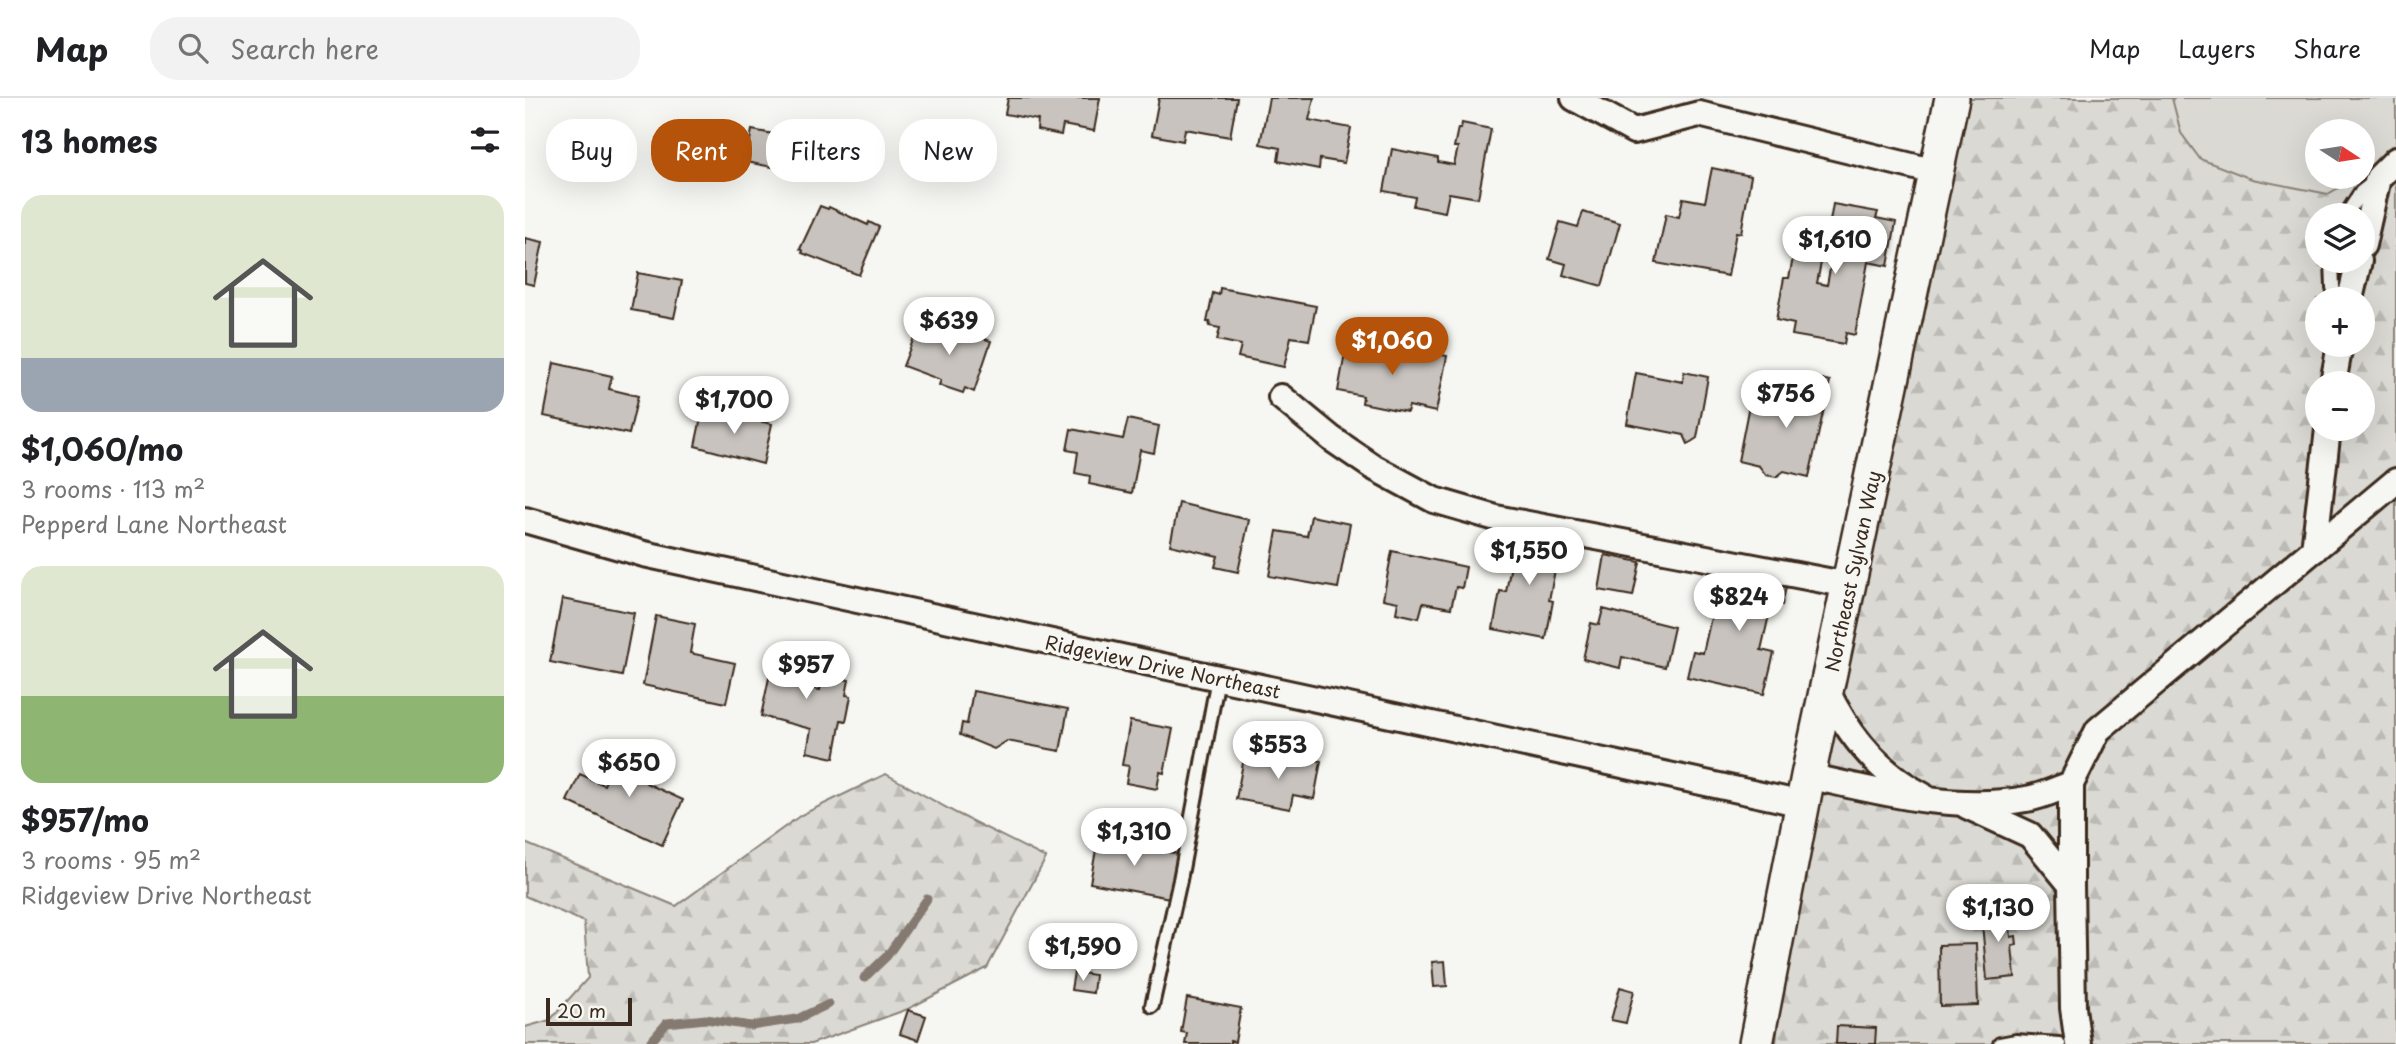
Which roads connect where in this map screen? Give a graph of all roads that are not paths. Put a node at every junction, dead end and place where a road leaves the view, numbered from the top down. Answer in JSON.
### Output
{"nodes":[{"id":1,"x":1574,"y":98,"type":"edge"},
{"id":2,"x":1952,"y":98,"type":"edge"},
{"id":3,"x":2396,"y":160,"type":"edge"},
{"id":4,"x":1936,"y":172,"type":"junction"},
{"id":5,"x":2378,"y":178,"type":"junction"},
{"id":6,"x":2354,"y":203,"type":"edge"},
{"id":7,"x":2372,"y":203,"type":"edge"},
{"id":8,"x":1281,"y":397,"type":"dead end"},
{"id":9,"x":2326,"y":441,"type":"edge"},
{"id":10,"x":2396,"y":481,"type":"edge"},
{"id":11,"x":525,"y":520,"type":"edge"},
{"id":12,"x":2314,"y":550,"type":"junction"},
{"id":13,"x":1849,"y":585,"type":"junction"},
{"id":14,"x":1218,"y":678,"type":"junction"},
{"id":15,"x":1828,"y":693,"type":"junction"},
{"id":16,"x":2071,"y":783,"type":"junction"},
{"id":17,"x":1806,"y":790,"type":"junction"},
{"id":18,"x":1935,"y":802,"type":"junction"},
{"id":19,"x":1963,"y":805,"type":"junction"},
{"id":20,"x":2071,"y":885,"type":"junction"},
{"id":21,"x":1152,"y":1006,"type":"dead end"},
{"id":22,"x":1756,"y":1044,"type":"edge"},
{"id":23,"x":2000,"y":1044,"type":"edge"},
{"id":24,"x":2059,"y":1044,"type":"edge"},
{"id":25,"x":2078,"y":1044,"type":"edge"}],
"edges":[{"from":1,"to":4,"type":"street"},
{"from":2,"to":4,"type":"main road","name":"Northeast Sylvan Way"},
{"from":3,"to":5,"type":"street"},
{"from":4,"to":13,"type":"main road","name":"Northeast Sylvan Way"},
{"from":5,"to":6,"type":"lane"},
{"from":5,"to":7,"type":"street"},
{"from":8,"to":13,"type":"street"},
{"from":9,"to":12,"type":"street"},
{"from":10,"to":12,"type":"street"},
{"from":11,"to":14,"type":"street","name":"Ridgeview Drive Northeast"},
{"from":12,"to":16,"type":"street"},
{"from":13,"to":15,"type":"main road","name":"Northeast Sylvan Way"},
{"from":14,"to":17,"type":"street","name":"Ridgeview Drive Northeast"},
{"from":14,"to":21,"type":"lane"},
{"from":15,"to":17,"type":"main road","name":"Northeast Sylvan Way"},
{"from":15,"to":18,"type":"street"},
{"from":16,"to":19,"type":"street"},
{"from":16,"to":20,"type":"street"},
{"from":17,"to":18,"type":"street","name":"Ridgeview Drive Northeast"},
{"from":17,"to":22,"type":"main road","name":"Northeast Sylvan Way"},
{"from":18,"to":19,"type":"street","name":"Ridgeview Drive Northeast"},
{"from":19,"to":20,"type":"street"},
{"from":20,"to":25,"type":"street"},
{"from":23,"to":24,"type":"lane"}]}
